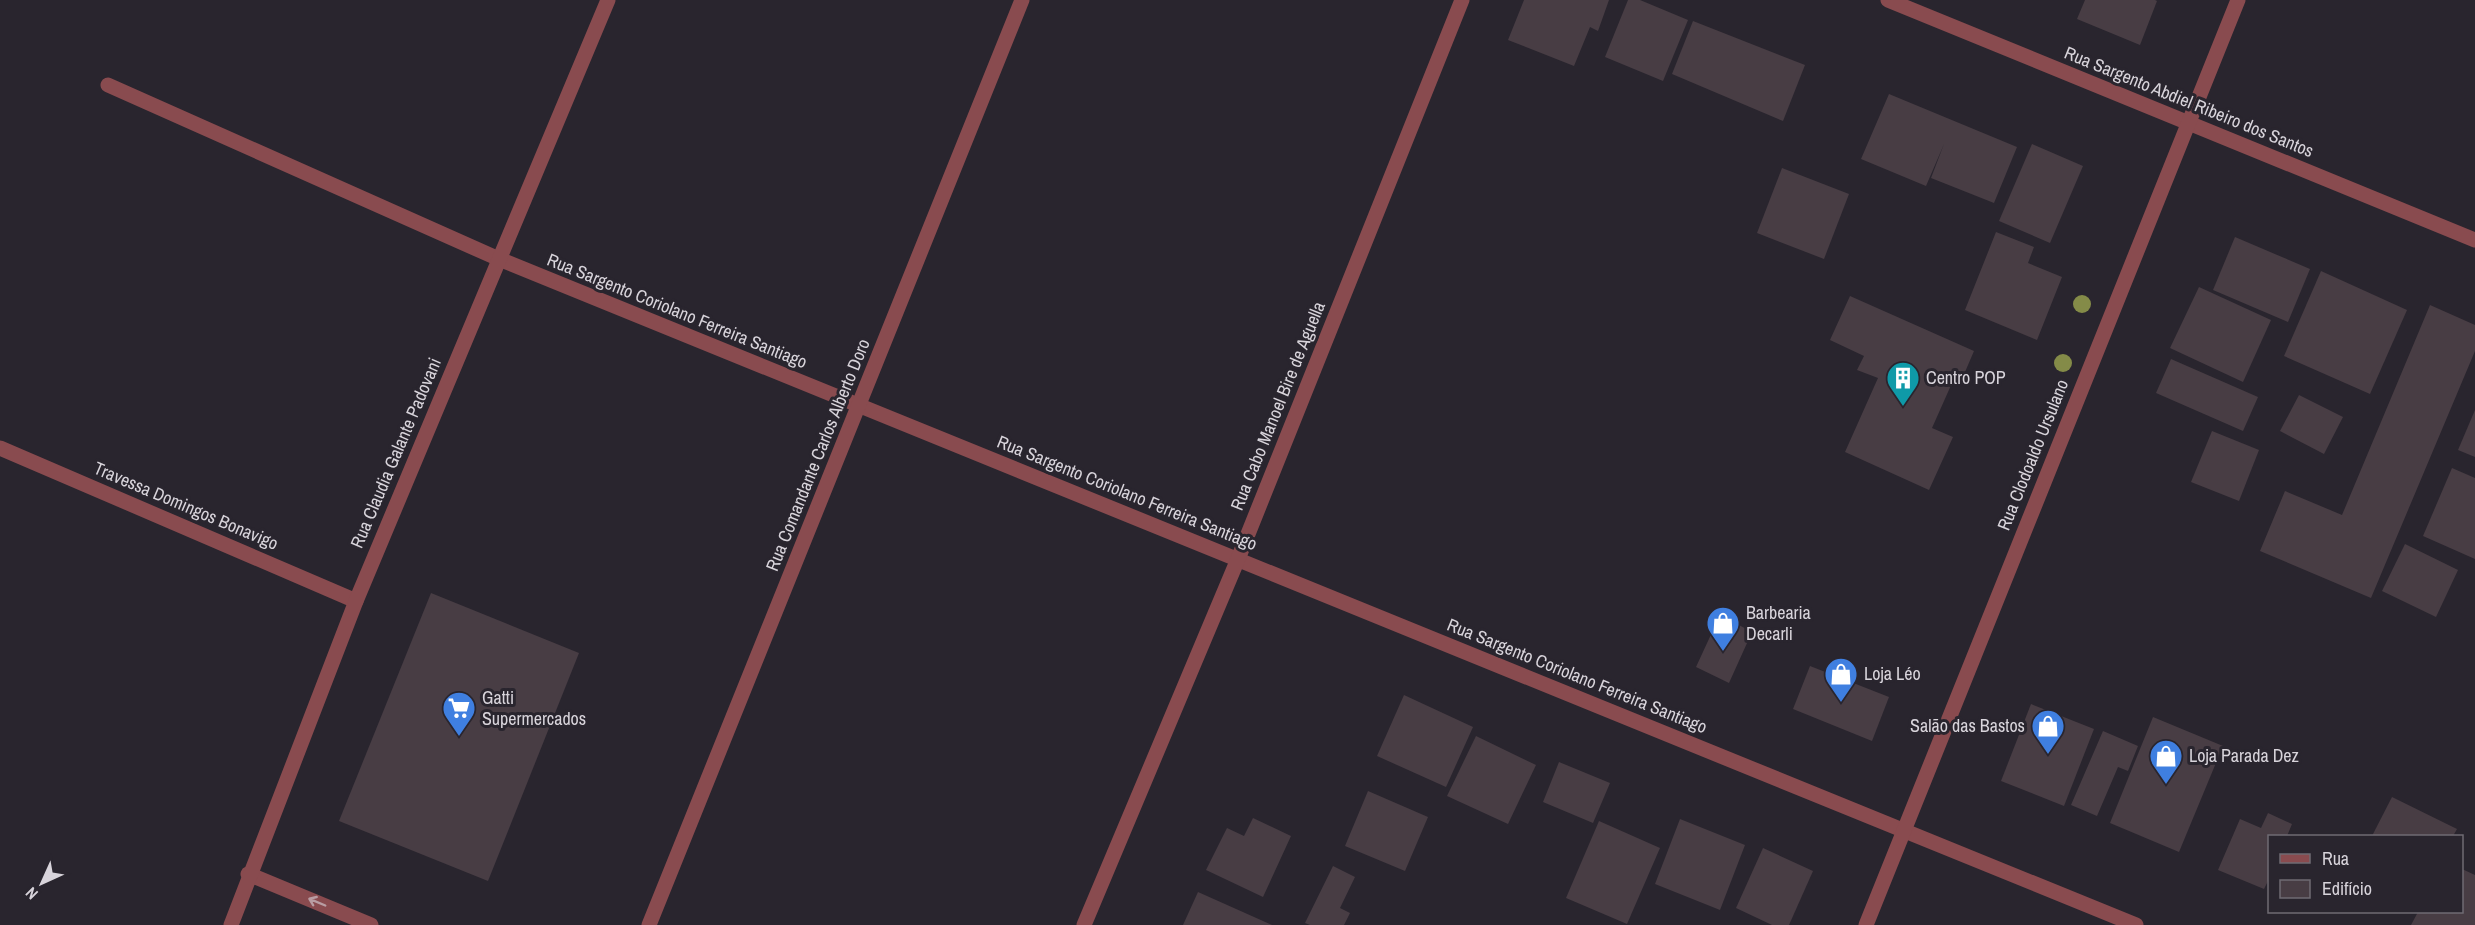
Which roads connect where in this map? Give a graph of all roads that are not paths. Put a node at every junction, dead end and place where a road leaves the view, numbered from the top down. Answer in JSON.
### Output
{"nodes":[{"id":1,"x":608,"y":0,"type":"edge"},
{"id":2,"x":1022,"y":0,"type":"edge"},
{"id":3,"x":1462,"y":0,"type":"edge"},
{"id":4,"x":1888,"y":0,"type":"edge"},
{"id":5,"x":2238,"y":0,"type":"edge"},
{"id":6,"x":108,"y":85,"type":"dead end"},
{"id":7,"x":2188,"y":123,"type":"junction"},
{"id":8,"x":2475,"y":240,"type":"edge"},
{"id":9,"x":499,"y":259,"type":"junction"},
{"id":10,"x":859,"y":406,"type":"junction"},
{"id":11,"x":0,"y":448,"type":"edge"},
{"id":12,"x":1238,"y":559,"type":"junction"},
{"id":13,"x":356,"y":601,"type":"junction"},
{"id":14,"x":1903,"y":830,"type":"junction"},
{"id":15,"x":248,"y":874,"type":"junction"},
{"id":16,"x":231,"y":925,"type":"edge"},
{"id":17,"x":371,"y":925,"type":"edge"},
{"id":18,"x":649,"y":925,"type":"edge"},
{"id":19,"x":1084,"y":925,"type":"edge"},
{"id":20,"x":1866,"y":925,"type":"edge"},
{"id":21,"x":2136,"y":925,"type":"edge"}],
"edges":[{"from":1,"to":9,"type":"street","name":"Rua Claudia Galante Padovani"},
{"from":2,"to":10,"type":"street","name":"Rua Comandante Carlos Alberto Doro"},
{"from":3,"to":12,"type":"street","name":"Rua Cabo Manoel Bire de Aguella"},
{"from":4,"to":7,"type":"street","name":"Rua Sargento Abdiel Ribeiro dos Santos"},
{"from":5,"to":7,"type":"street","name":"Rua Clodoaldo Ursulano"},
{"from":6,"to":9,"type":"street","name":"Rua Sargento Coriolano Ferreira Santiago"},
{"from":7,"to":8,"type":"street","name":"Rua Sargento Abdiel Ribeiro dos Santos"},
{"from":7,"to":14,"type":"street","name":"Rua Clodoaldo Ursulano"},
{"from":9,"to":10,"type":"street","name":"Rua Sargento Coriolano Ferreira Santiago"},
{"from":9,"to":13,"type":"street","name":"Rua Claudia Galante Padovani"},
{"from":10,"to":12,"type":"street","name":"Rua Sargento Coriolano Ferreira Santiago"},
{"from":10,"to":18,"type":"street","name":"Rua Comandante Carlos Alberto Doro"},
{"from":11,"to":13,"type":"street","name":"Travessa Domingos Bonavigo"},
{"from":12,"to":14,"type":"street","name":"Rua Sargento Coriolano Ferreira Santiago"},
{"from":12,"to":19,"type":"street","name":"Rua Cabo Manoel Bire de Aguella"},
{"from":13,"to":15,"type":"street","name":"Rua Claudia Galante Padovani"},
{"from":14,"to":20,"type":"street","name":"Rua Clodoaldo Ursulano"},
{"from":14,"to":21,"type":"street","name":"Rua Sargento Coriolano Ferreira Santiago"},
{"from":15,"to":16,"type":"street","name":"Rua Claudia Galante Padovani"},
{"from":17,"to":15,"type":"street","one_way":true}]}
